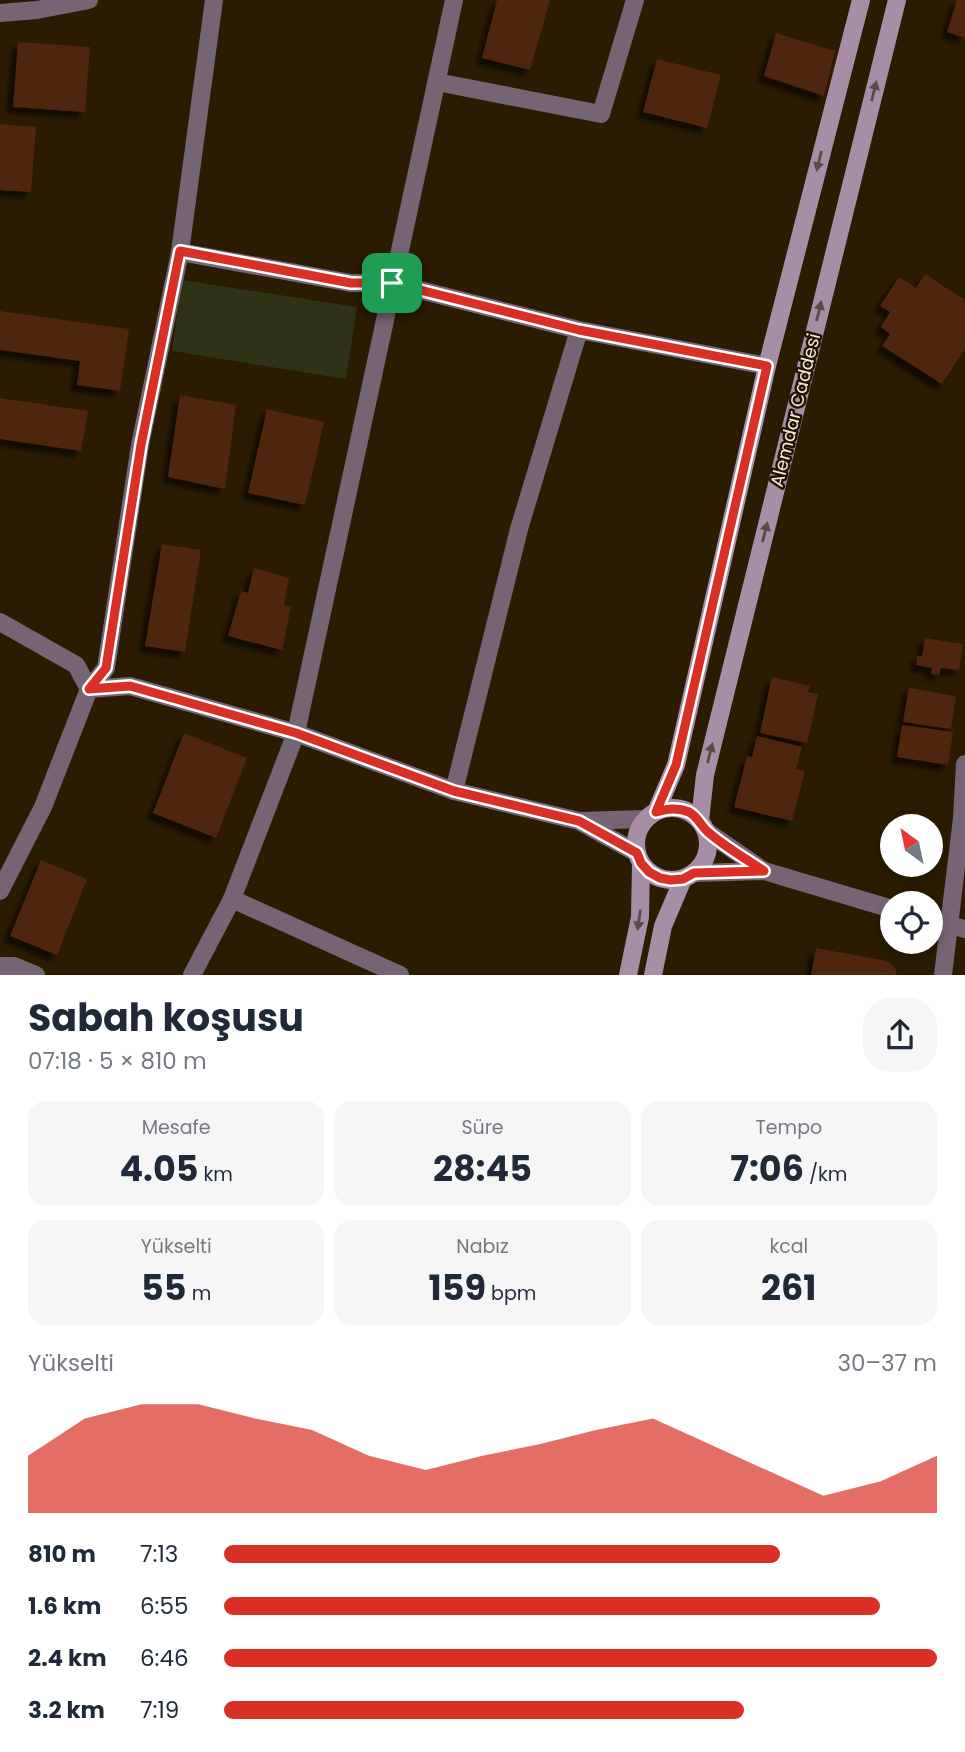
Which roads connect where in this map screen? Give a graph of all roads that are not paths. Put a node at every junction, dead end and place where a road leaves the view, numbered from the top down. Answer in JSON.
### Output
{"nodes":[{"id":1,"x":89,"y":0,"type":"edge"},
{"id":2,"x":214,"y":0,"type":"edge"},
{"id":3,"x":454,"y":0,"type":"edge"},
{"id":4,"x":635,"y":0,"type":"edge"},
{"id":5,"x":861,"y":0,"type":"edge"},
{"id":6,"x":897,"y":0,"type":"edge"},
{"id":7,"x":0,"y":13,"type":"edge"},
{"id":8,"x":437,"y":82,"type":"junction"},
{"id":9,"x":180,"y":251,"type":"junction"},
{"id":10,"x":392,"y":283,"type":"junction"},
{"id":11,"x":579,"y":330,"type":"junction"},
{"id":12,"x":767,"y":366,"type":"junction"},
{"id":13,"x":0,"y":622,"type":"edge"},
{"id":14,"x":89,"y":689,"type":"junction"},
{"id":15,"x":296,"y":733,"type":"junction"},
{"id":16,"x":965,"y":764,"type":"edge"},
{"id":17,"x":454,"y":791,"type":"junction"},
{"id":18,"x":651,"y":816,"type":"junction"},
{"id":19,"x":579,"y":821,"type":"junction"},
{"id":20,"x":703,"y":825,"type":"junction"},
{"id":21,"x":639,"y":858,"type":"junction"},
{"id":22,"x":764,"y":871,"type":"junction"},
{"id":23,"x":688,"y":876,"type":"junction"},
{"id":24,"x":0,"y":891,"type":"edge"},
{"id":25,"x":232,"y":899,"type":"junction"},
{"id":26,"x":880,"y":905,"type":"edge"},
{"id":27,"x":957,"y":927,"type":"edge"},
{"id":28,"x":0,"y":966,"type":"edge"},
{"id":29,"x":36,"y":975,"type":"edge"},
{"id":30,"x":192,"y":975,"type":"edge"},
{"id":31,"x":400,"y":975,"type":"edge"},
{"id":32,"x":628,"y":975,"type":"edge"},
{"id":33,"x":653,"y":975,"type":"edge"},
{"id":34,"x":943,"y":975,"type":"edge"}],
"edges":[{"from":1,"to":7,"type":"street"},
{"from":2,"to":9,"type":"street"},
{"from":3,"to":8,"type":"street"},
{"from":4,"to":8,"type":"street"},
{"from":5,"to":12,"type":"main road","name":"Alemdar Caddesi","one_way":true},
{"from":20,"to":6,"type":"main road","name":"Alemdar Caddesi","one_way":true},
{"from":8,"to":10,"type":"street"},
{"from":9,"to":10,"type":"street"},
{"from":9,"to":14,"type":"street"},
{"from":10,"to":11,"type":"street"},
{"from":10,"to":15,"type":"street"},
{"from":11,"to":12,"type":"street"},
{"from":11,"to":17,"type":"street"},
{"from":12,"to":18,"type":"main road","name":"Alemdar Caddesi"},
{"from":13,"to":14,"type":"street"},
{"from":14,"to":15,"type":"street"},
{"from":14,"to":24,"type":"street"},
{"from":15,"to":17,"type":"street"},
{"from":15,"to":25,"type":"street"},
{"from":16,"to":27,"type":"street"},
{"from":17,"to":19,"type":"street"},
{"from":18,"to":19,"type":"street"},
{"from":18,"to":20,"type":"main road"},
{"from":18,"to":21,"type":"main road"},
{"from":19,"to":21,"type":"street"},
{"from":20,"to":22,"type":"street"},
{"from":20,"to":23,"type":"main road"},
{"from":21,"to":23,"type":"main road"},
{"from":21,"to":32,"type":"main road","one_way":true},
{"from":22,"to":23,"type":"street"},
{"from":22,"to":26,"type":"street"},
{"from":23,"to":33,"type":"main road"},
{"from":25,"to":30,"type":"street"},
{"from":25,"to":31,"type":"street"},
{"from":27,"to":34,"type":"street"},
{"from":28,"to":29,"type":"street"}]}
